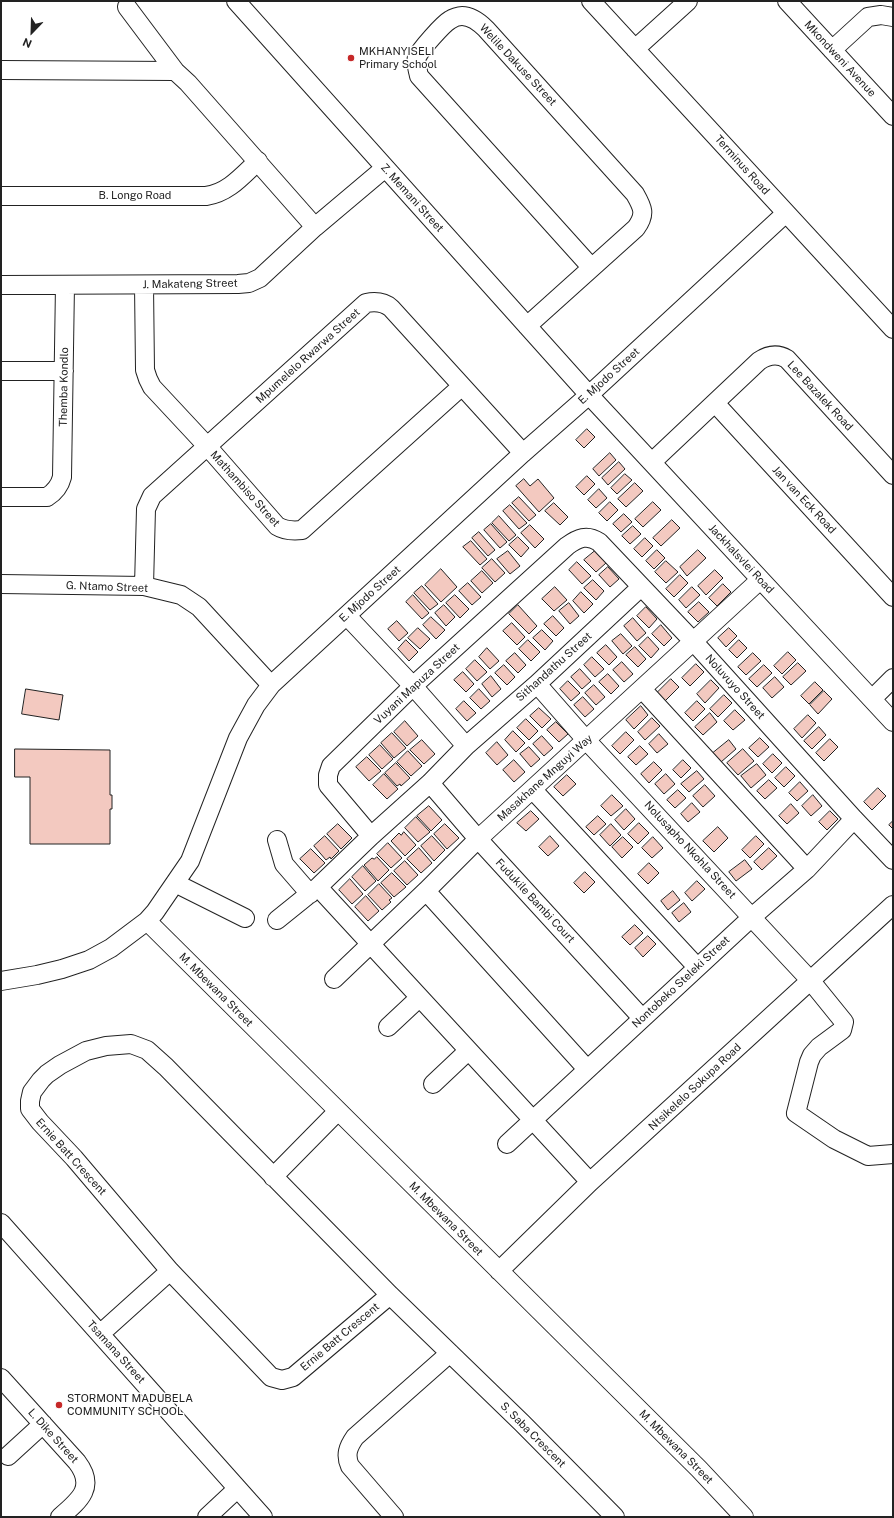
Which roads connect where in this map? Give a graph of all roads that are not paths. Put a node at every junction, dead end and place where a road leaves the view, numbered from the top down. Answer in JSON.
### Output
{"nodes":[{"id":1,"x":236,"y":1,"type":"edge"},
{"id":2,"x":591,"y":1,"type":"edge"},
{"id":3,"x":688,"y":1,"type":"edge"},
{"id":4,"x":787,"y":1,"type":"edge"},
{"id":5,"x":127,"y":7,"type":"dead end"},
{"id":6,"x":893,"y":17,"type":"edge"},
{"id":7,"x":635,"y":49,"type":"junction"},
{"id":8,"x":832,"y":50,"type":"junction"},
{"id":9,"x":1,"y":70,"type":"edge"},
{"id":10,"x":175,"y":71,"type":"junction"},
{"id":11,"x":893,"y":116,"type":"edge"},
{"id":12,"x":258,"y":161,"type":"junction"},
{"id":13,"x":385,"y":168,"type":"junction"},
{"id":14,"x":1,"y":196,"type":"edge"},
{"id":15,"x":786,"y":214,"type":"junction"},
{"id":16,"x":315,"y":227,"type":"junction"},
{"id":17,"x":591,"y":267,"type":"junction"},
{"id":18,"x":1,"y":285,"type":"edge"},
{"id":19,"x":65,"y":285,"type":"junction"},
{"id":20,"x":144,"y":285,"type":"junction"},
{"id":21,"x":527,"y":326,"type":"junction"},
{"id":22,"x":893,"y":330,"type":"edge"},
{"id":23,"x":1,"y":370,"type":"edge"},
{"id":24,"x":64,"y":370,"type":"junction"},
{"id":25,"x":462,"y":386,"type":"junction"},
{"id":26,"x":589,"y":395,"type":"junction"},
{"id":27,"x":715,"y":404,"type":"junction"},
{"id":28,"x":207,"y":446,"type":"junction"},
{"id":29,"x":523,"y":453,"type":"junction"},
{"id":30,"x":652,"y":462,"type":"junction"},
{"id":31,"x":893,"y":475,"type":"edge"},
{"id":32,"x":1,"y":497,"type":"edge"},
{"id":33,"x":568,"y":546,"type":"joint"},
{"id":34,"x":760,"y":580,"type":"junction"},
{"id":35,"x":1,"y":584,"type":"edge"},
{"id":36,"x":144,"y":586,"type":"junction"},
{"id":37,"x":640,"y":588,"type":"junction"},
{"id":38,"x":893,"y":597,"type":"edge"},
{"id":39,"x":347,"y":616,"type":"junction"},
{"id":40,"x":693,"y":641,"type":"junction"},
{"id":41,"x":893,"y":678,"type":"edge"},
{"id":42,"x":537,"y":684,"type":"junction"},
{"id":43,"x":271,"y":685,"type":"junction"},
{"id":44,"x":413,"y":686,"type":"junction"},
{"id":45,"x":642,"y":689,"type":"junction"},
{"id":46,"x":872,"y":699,"type":"junction"},
{"id":47,"x":893,"y":722,"type":"edge"},
{"id":48,"x":587,"y":741,"type":"junction"},
{"id":49,"x":466,"y":746,"type":"junction"},
{"id":50,"x":430,"y":784,"type":"junction"},
{"id":51,"x":533,"y":790,"type":"junction"},
{"id":52,"x":854,"y":819,"type":"junction"},
{"id":53,"x":370,"y":836,"type":"junction"},
{"id":54,"x":478,"y":839,"type":"junction"},
{"id":55,"x":277,"y":840,"type":"dead end"},
{"id":56,"x":893,"y":860,"type":"edge"},
{"id":57,"x":807,"y":869,"type":"junction"},
{"id":58,"x":175,"y":883,"type":"junction"},
{"id":59,"x":314,"y":890,"type":"junction"},
{"id":60,"x":426,"y":891,"type":"junction"},
{"id":61,"x":893,"y":905,"type":"edge"},
{"id":62,"x":752,"y":917,"type":"junction"},
{"id":63,"x":244,"y":918,"type":"dead end"},
{"id":64,"x":278,"y":921,"type":"dead end"},
{"id":65,"x":146,"y":922,"type":"junction"},
{"id":66,"x":372,"y":943,"type":"junction"},
{"id":67,"x":697,"y":967,"type":"junction"},
{"id":68,"x":334,"y":979,"type":"dead end"},
{"id":69,"x":810,"y":980,"type":"junction"},
{"id":70,"x":1,"y":981,"type":"edge"},
{"id":71,"x":419,"y":998,"type":"junction"},
{"id":72,"x":642,"y":1018,"type":"junction"},
{"id":73,"x":388,"y":1027,"type":"dead end"},
{"id":74,"x":468,"y":1051,"type":"junction"},
{"id":75,"x":587,"y":1069,"type":"junction"},
{"id":76,"x":433,"y":1085,"type":"dead end"},
{"id":77,"x":338,"y":1111,"type":"junction"},
{"id":78,"x":534,"y":1120,"type":"junction"},
{"id":79,"x":507,"y":1144,"type":"dead end"},
{"id":80,"x":893,"y":1154,"type":"edge"},
{"id":81,"x":273,"y":1177,"type":"junction"},
{"id":82,"x":590,"y":1182,"type":"junction"},
{"id":83,"x":1,"y":1223,"type":"edge"},
{"id":84,"x":170,"y":1271,"type":"junction"},
{"id":85,"x":499,"y":1271,"type":"junction"},
{"id":86,"x":390,"y":1295,"type":"junction"},
{"id":87,"x":100,"y":1334,"type":"junction"},
{"id":88,"x":450,"y":1353,"type":"junction"},
{"id":89,"x":1,"y":1378,"type":"edge"},
{"id":90,"x":43,"y":1424,"type":"junction"},
{"id":91,"x":8,"y":1456,"type":"dead end"},
{"id":92,"x":238,"y":1489,"type":"junction"},
{"id":93,"x":60,"y":1517,"type":"edge"},
{"id":94,"x":207,"y":1517,"type":"edge"},
{"id":95,"x":263,"y":1517,"type":"edge"},
{"id":96,"x":394,"y":1517,"type":"edge"},
{"id":97,"x":615,"y":1517,"type":"edge"},
{"id":98,"x":744,"y":1517,"type":"edge"}],
"edges":[{"from":1,"to":13,"type":"street","name":"Z. Memani Street"},
{"from":2,"to":7,"type":"street","name":"Terminus Road"},
{"from":3,"to":7,"type":"street"},
{"from":4,"to":8,"type":"street","name":"Mkondweni Avenue"},
{"from":5,"to":10,"type":"street"},
{"from":6,"to":8,"type":"street"},
{"from":7,"to":15,"type":"street","name":"Terminus Road"},
{"from":8,"to":11,"type":"street","name":"Mkondweni Avenue"},
{"from":9,"to":10,"type":"street"},
{"from":10,"to":12,"type":"street"},
{"from":12,"to":14,"type":"street","name":"B. Longo Road"},
{"from":12,"to":16,"type":"street"},
{"from":13,"to":16,"type":"street","name":"J. Makateng Street"},
{"from":13,"to":21,"type":"street","name":"Z. Memani Street"},
{"from":15,"to":22,"type":"street","name":"Terminus Road"},
{"from":15,"to":26,"type":"street","name":"E. Mjodo Street"},
{"from":16,"to":20,"type":"street","name":"J. Makateng Street"},
{"from":17,"to":17,"type":"street","name":"Welile Dakuse Street"},
{"from":17,"to":21,"type":"street","name":"Welile Dakuse Street"},
{"from":18,"to":19,"type":"street","name":"J. Makateng Street"},
{"from":19,"to":20,"type":"street","name":"J. Makateng Street"},
{"from":19,"to":24,"type":"street","name":"Themba Kondlo"},
{"from":20,"to":28,"type":"street","name":"Mathambiso Street"},
{"from":21,"to":26,"type":"street","name":"Z. Memani Street"},
{"from":23,"to":24,"type":"street"},
{"from":24,"to":32,"type":"street","name":"Themba Kondlo"},
{"from":25,"to":28,"type":"street","name":"Mpumelelo Rwarwa Street"},
{"from":25,"to":28,"type":"street","name":"Mathambiso Street"},
{"from":25,"to":29,"type":"street","name":"Mpumelelo Rwarwa Street"},
{"from":26,"to":29,"type":"street","name":"E. Mjodo Street"},
{"from":26,"to":30,"type":"street","name":"Jackhalsvlei Road"},
{"from":27,"to":30,"type":"street","name":"Lee Bazalek Road"},
{"from":27,"to":31,"type":"street","name":"Lee Bazalek Road"},
{"from":27,"to":38,"type":"street","name":"Jan van Eck Road"},
{"from":28,"to":36,"type":"street","name":"Mpumelelo Rwarwa Street"},
{"from":29,"to":39,"type":"street","name":"E. Mjodo Street"},
{"from":30,"to":34,"type":"street","name":"Jackhalsvlei Road"},
{"from":33,"to":37,"type":"street","name":"Noluvuyo Street"},
{"from":33,"to":44,"type":"street","name":"Vuyani Mapuza Street"},
{"from":34,"to":40,"type":"street","name":"Masakhane Mnguyi Way"},
{"from":34,"to":46,"type":"street","name":"Jackhalsvlei Road"},
{"from":35,"to":36,"type":"street","name":"G. Ntamo Street"},
{"from":36,"to":43,"type":"street","name":"G. Ntamo Street"},
{"from":37,"to":40,"type":"street","name":"Noluvuyo Street"},
{"from":37,"to":42,"type":"street","name":"Sithandathu Street"},
{"from":39,"to":43,"type":"street","name":"E. Mjodo Street"},
{"from":39,"to":44,"type":"street"},
{"from":40,"to":45,"type":"street","name":"Masakhane Mnguyi Way"},
{"from":40,"to":52,"type":"street","name":"Noluvuyo Street"},
{"from":41,"to":46,"type":"street"},
{"from":42,"to":48,"type":"street","name":"Nolusapho Nkohla Street"},
{"from":42,"to":49,"type":"street","name":"Sithandathu Street"},
{"from":43,"to":58,"type":"street","name":"E. Mjodo Street"},
{"from":44,"to":49,"type":"street"},
{"from":44,"to":53,"type":"street","name":"Vuyani Mapuza Street"},
{"from":45,"to":48,"type":"street","name":"Masakhane Mnguyi Way"},
{"from":45,"to":57,"type":"street"},
{"from":46,"to":47,"type":"street","name":"Jackhalsvlei Road"},
{"from":48,"to":51,"type":"street","name":"Masakhane Mnguyi Way"},
{"from":48,"to":62,"type":"street","name":"Nolusapho Nkohla Street"},
{"from":49,"to":50,"type":"street","name":"Sithandathu Street"},
{"from":50,"to":53,"type":"street","name":"Sithandathu Street"},
{"from":50,"to":54,"type":"street","name":"Fudukile Bambi Court"},
{"from":51,"to":54,"type":"street","name":"Masakhane Mnguyi Way"},
{"from":51,"to":67,"type":"street"},
{"from":52,"to":56,"type":"street","name":"Noluvuyo Street"},
{"from":52,"to":57,"type":"street","name":"Nontobeko Steleki Street"},
{"from":53,"to":59,"type":"street","name":"Sithandathu Street"},
{"from":54,"to":60,"type":"street","name":"Masakhane Mnguyi Way"},
{"from":54,"to":72,"type":"street","name":"Fudukile Bambi Court"},
{"from":55,"to":59,"type":"street"},
{"from":57,"to":62,"type":"street","name":"Nontobeko Steleki Street"},
{"from":58,"to":63,"type":"street"},
{"from":58,"to":65,"type":"street","name":"E. Mjodo Street"},
{"from":59,"to":64,"type":"street","name":"Sithandathu Street"},
{"from":59,"to":66,"type":"street"},
{"from":60,"to":66,"type":"street","name":"Masakhane Mnguyi Way"},
{"from":60,"to":75,"type":"street"},
{"from":61,"to":69,"type":"street","name":"Ntsikelelo Sokupa Road"},
{"from":62,"to":67,"type":"street","name":"Nontobeko Steleki Street"},
{"from":62,"to":69,"type":"street","name":"Nolusapho Nkohla Street"},
{"from":65,"to":70,"type":"street","name":"E. Mjodo Street"},
{"from":65,"to":77,"type":"street","name":"M. Mbewana Street"},
{"from":66,"to":68,"type":"street","name":"Masakhane Mnguyi Way"},
{"from":66,"to":71,"type":"street"},
{"from":67,"to":72,"type":"street","name":"Nontobeko Steleki Street"},
{"from":69,"to":80,"type":"street","name":"Nolusapho Nkohla Street"},
{"from":69,"to":82,"type":"street","name":"Ntsikelelo Sokupa Road"},
{"from":71,"to":73,"type":"street"},
{"from":71,"to":74,"type":"street"},
{"from":72,"to":75,"type":"street","name":"Nontobeko Steleki Street"},
{"from":74,"to":76,"type":"street"},
{"from":74,"to":78,"type":"street"},
{"from":75,"to":78,"type":"street","name":"Nontobeko Steleki Street"},
{"from":77,"to":81,"type":"street"},
{"from":77,"to":85,"type":"street","name":"M. Mbewana Street"},
{"from":78,"to":79,"type":"street","name":"Nontobeko Steleki Street"},
{"from":78,"to":82,"type":"street"},
{"from":81,"to":84,"type":"street","name":"Ernie Batt Crescent"},
{"from":81,"to":86,"type":"street","name":"Ernie Batt Crescent"},
{"from":82,"to":85,"type":"street","name":"Ntsikelelo Sokupa Road"},
{"from":83,"to":87,"type":"street","name":"Tsamana Street"},
{"from":84,"to":86,"type":"street","name":"Ernie Batt Crescent"},
{"from":84,"to":87,"type":"street"},
{"from":85,"to":98,"type":"street","name":"M. Mbewana Street"},
{"from":86,"to":88,"type":"street","name":"S. Saba Crescent"},
{"from":87,"to":92,"type":"street","name":"Tsamana Street"},
{"from":88,"to":96,"type":"street"},
{"from":88,"to":97,"type":"street","name":"S. Saba Crescent"},
{"from":89,"to":90,"type":"street","name":"L. Dike Street"},
{"from":90,"to":91,"type":"street"},
{"from":90,"to":93,"type":"street","name":"L. Dike Street"},
{"from":92,"to":94,"type":"street"},
{"from":92,"to":95,"type":"street","name":"Tsamana Street"}]}
